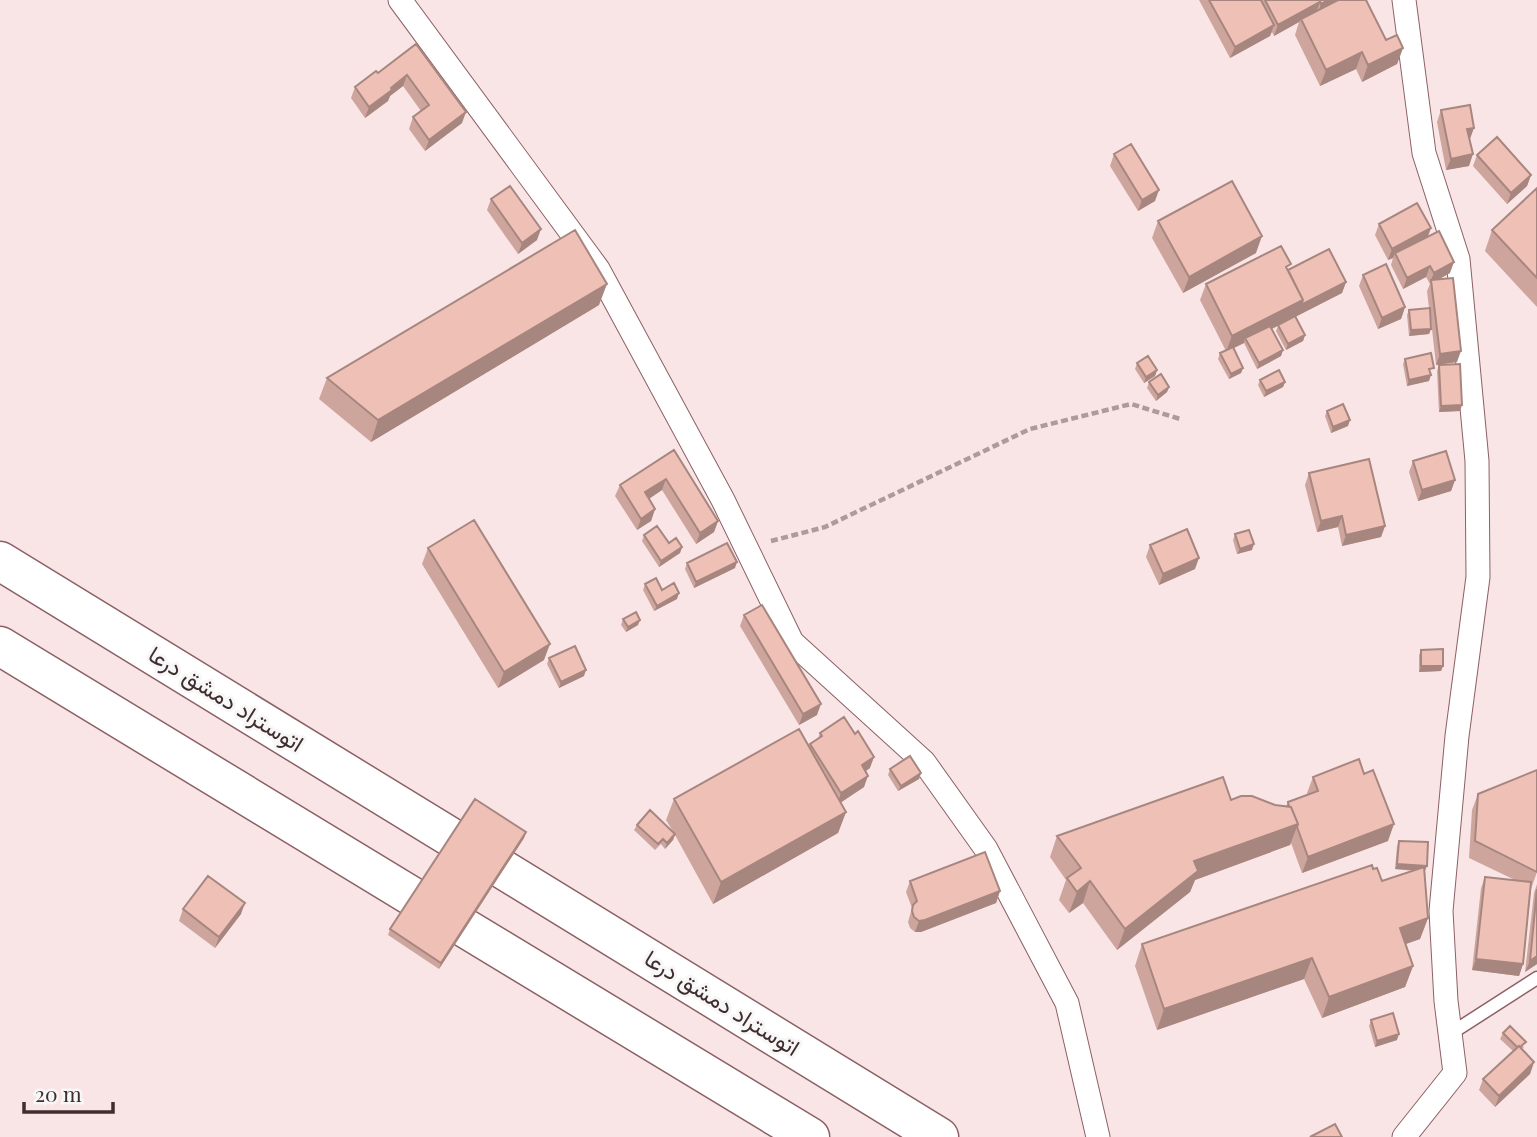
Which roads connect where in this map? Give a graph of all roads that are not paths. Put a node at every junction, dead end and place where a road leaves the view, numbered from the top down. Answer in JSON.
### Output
{"nodes":[{"id":1,"x":400,"y":0,"type":"edge"},
{"id":2,"x":1404,"y":0,"type":"edge"},
{"id":3,"x":0,"y":561,"type":"edge"},
{"id":4,"x":0,"y":646,"type":"edge"},
{"id":5,"x":452,"y":838,"type":"edge"},
{"id":6,"x":504,"y":870,"type":"edge"},
{"id":7,"x":413,"y":897,"type":"edge"},
{"id":8,"x":465,"y":928,"type":"edge"},
{"id":9,"x":1537,"y":978,"type":"edge"},
{"id":10,"x":1450,"y":1034,"type":"junction"},
{"id":11,"x":810,"y":1137,"type":"edge"},
{"id":12,"x":939,"y":1137,"type":"edge"},
{"id":13,"x":1098,"y":1137,"type":"edge"},
{"id":14,"x":1404,"y":1137,"type":"edge"}],
"edges":[{"from":1,"to":13,"type":"street"},
{"from":2,"to":10,"type":"street"},
{"from":3,"to":5,"type":"highway","name":"اتوستراد دمشق درعا"},
{"from":4,"to":7,"type":"highway"},
{"from":6,"to":12,"type":"highway","name":"اتوستراد دمشق درعا"},
{"from":8,"to":11,"type":"highway"},
{"from":9,"to":10,"type":"lane"},
{"from":10,"to":14,"type":"street"}]}
